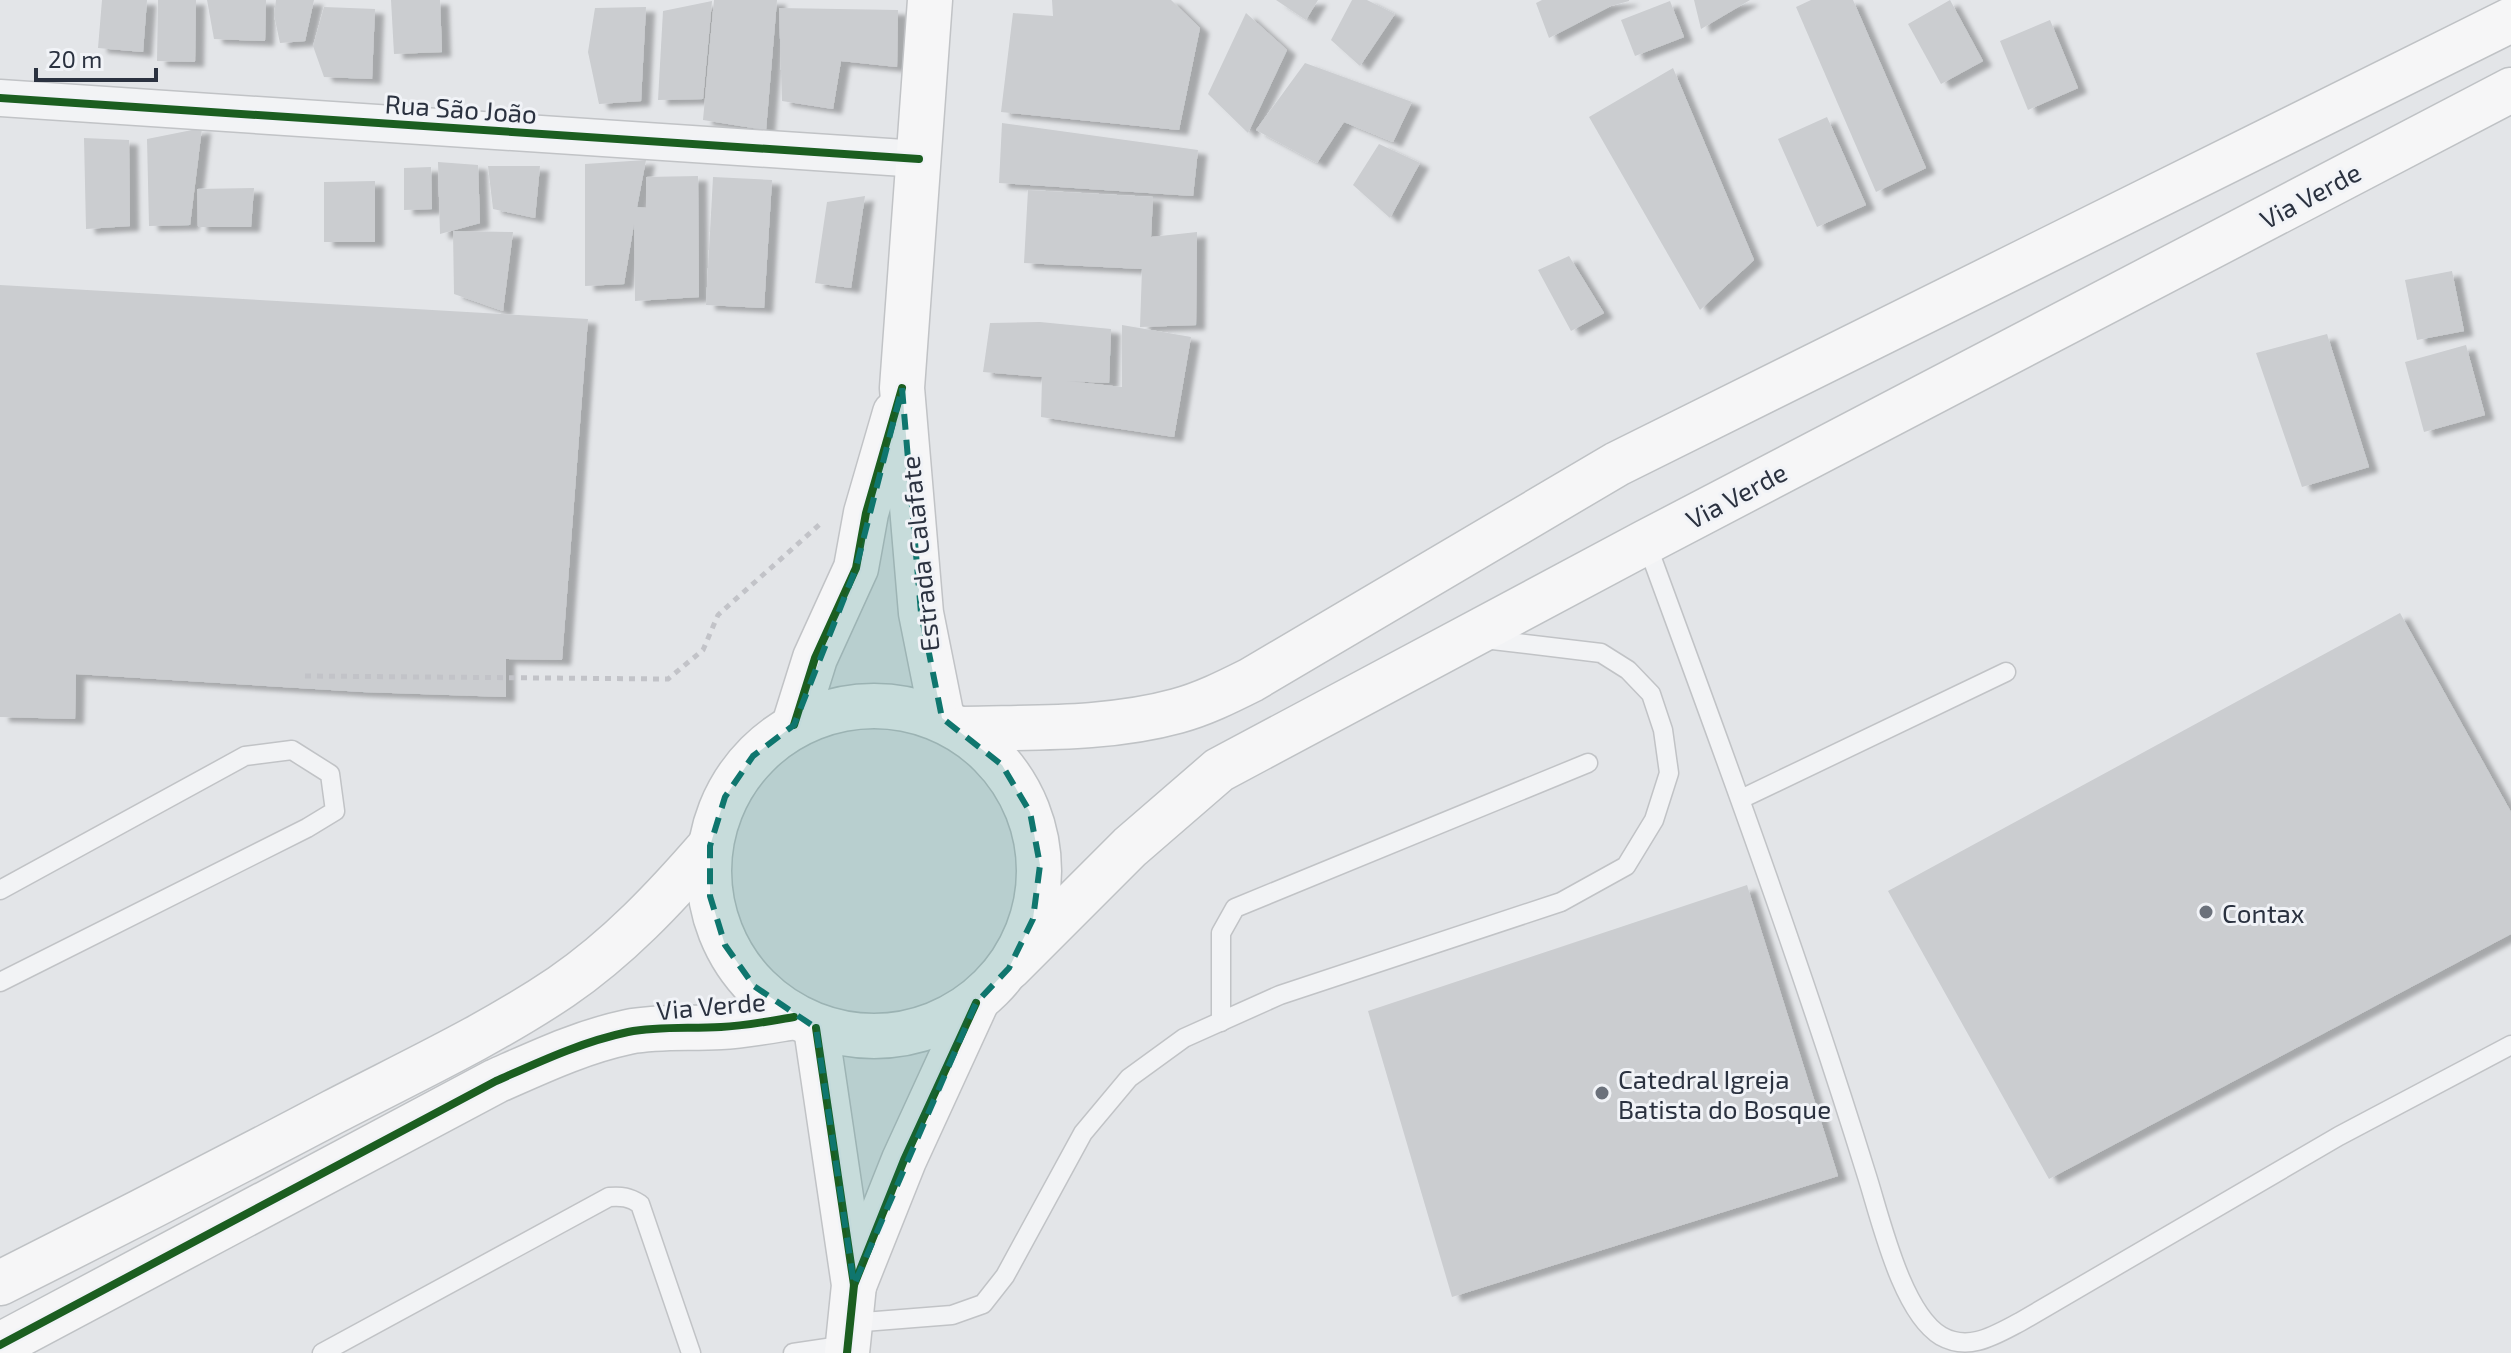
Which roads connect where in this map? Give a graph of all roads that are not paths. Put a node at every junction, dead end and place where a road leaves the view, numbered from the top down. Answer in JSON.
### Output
{"nodes":[{"id":1,"x":930,"y":0,"type":"edge"},
{"id":2,"x":2511,"y":20,"type":"edge"},
{"id":3,"x":2511,"y":90,"type":"edge"},
{"id":4,"x":0,"y":98,"type":"edge"},
{"id":5,"x":919,"y":159,"type":"junction"},
{"id":6,"x":902,"y":388,"type":"junction"},
{"id":7,"x":1646,"y":542,"type":"junction"},
{"id":8,"x":1469,"y":637,"type":"junction"},
{"id":9,"x":2006,"y":672,"type":"dead end"},
{"id":10,"x":952,"y":724,"type":"junction"},
{"id":11,"x":794,"y":725,"type":"junction"},
{"id":12,"x":1588,"y":763,"type":"dead end"},
{"id":13,"x":1741,"y":799,"type":"junction"},
{"id":14,"x":710,"y":846,"type":"junction"},
{"id":15,"x":0,"y":890,"type":"edge"},
{"id":16,"x":1009,"y":968,"type":"junction"},
{"id":17,"x":0,"y":982,"type":"edge"},
{"id":18,"x":976,"y":1003,"type":"junction"},
{"id":19,"x":805,"y":1022,"type":"junction"},
{"id":20,"x":1221,"y":1022,"type":"junction"},
{"id":21,"x":2511,"y":1045,"type":"edge"},
{"id":22,"x":0,"y":1283,"type":"edge"},
{"id":23,"x":850,"y":1327,"type":"edge"},
{"id":24,"x":0,"y":1345,"type":"edge"},
{"id":25,"x":322,"y":1353,"type":"edge"},
{"id":26,"x":691,"y":1353,"type":"edge"},
{"id":27,"x":793,"y":1353,"type":"edge"}],
"edges":[{"from":1,"to":5,"type":"main road","name":"Estrada Calafate"},
{"from":2,"to":10,"type":"main road"},
{"from":3,"to":7,"type":"main road","name":"Via Verde"},
{"from":4,"to":5,"type":"street","name":"Rua São João"},
{"from":5,"to":6,"type":"main road","name":"Estrada Calafate"},
{"from":6,"to":10,"type":"main road","name":"Estrada Calafate"},
{"from":6,"to":11,"type":"main road","name":"Estrada Calafate"},
{"from":7,"to":8,"type":"main road","name":"Via Verde"},
{"from":7,"to":13,"type":"lane"},
{"from":8,"to":16,"type":"main road","name":"Via Verde"},
{"from":8,"to":20,"type":"lane"},
{"from":9,"to":13,"type":"lane"},
{"from":10,"to":11,"type":"main road"},
{"from":10,"to":16,"type":"main road"},
{"from":11,"to":14,"type":"main road"},
{"from":12,"to":20,"type":"lane"},
{"from":13,"to":21,"type":"lane"},
{"from":14,"to":19,"type":"main road"},
{"from":14,"to":22,"type":"main road"},
{"from":15,"to":17,"type":"lane"},
{"from":16,"to":18,"type":"main road","name":"Via Verde"},
{"from":18,"to":19,"type":"main road"},
{"from":18,"to":23,"type":"main road"},
{"from":19,"to":23,"type":"main road"},
{"from":19,"to":24,"type":"main road","name":"Via Verde"},
{"from":20,"to":23,"type":"lane"},
{"from":23,"to":27,"type":"lane"},
{"from":25,"to":26,"type":"lane"}]}
